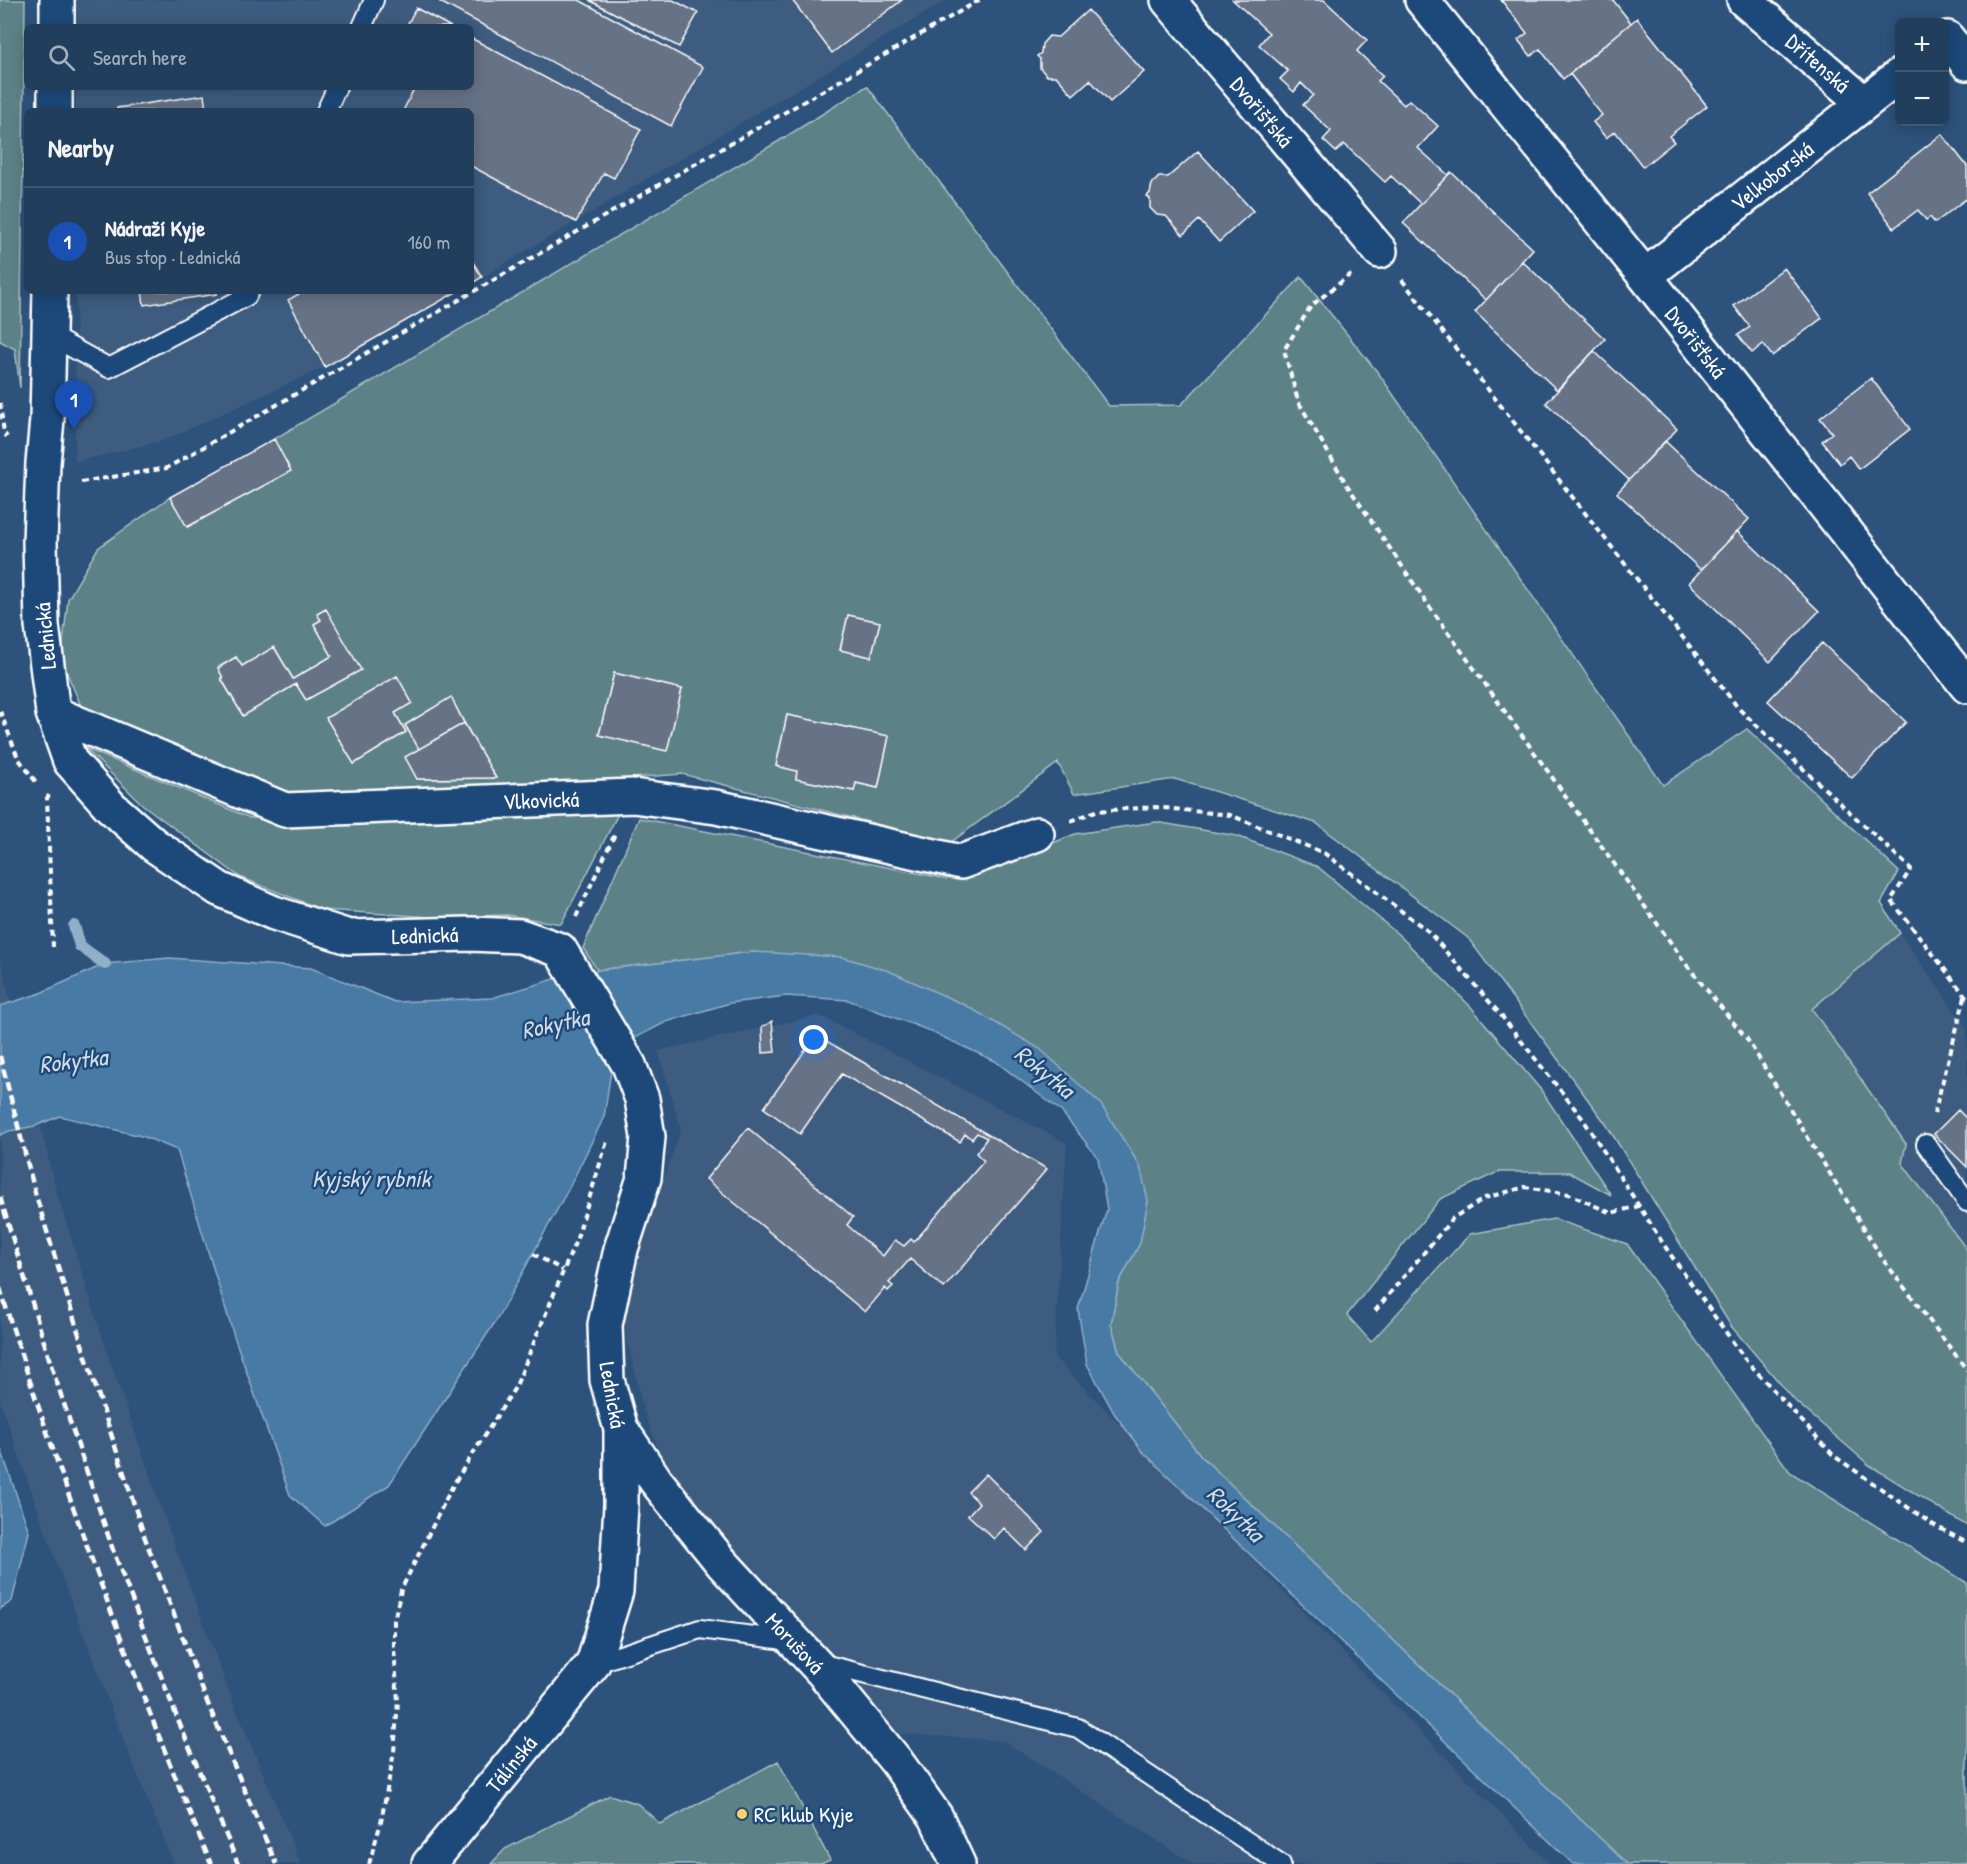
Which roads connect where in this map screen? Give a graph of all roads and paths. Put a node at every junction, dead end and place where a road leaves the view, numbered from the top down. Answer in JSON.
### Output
{"nodes":[{"id":1,"x":57,"y":0,"type":"edge"},
{"id":2,"x":374,"y":0,"type":"edge"},
{"id":3,"x":980,"y":0,"type":"edge"},
{"id":4,"x":1168,"y":0,"type":"edge"},
{"id":5,"x":1422,"y":0,"type":"edge"},
{"id":6,"x":1744,"y":0,"type":"edge"},
{"id":7,"x":57,"y":24,"type":"edge"},
{"id":8,"x":363,"y":24,"type":"edge"},
{"id":9,"x":1953,"y":33,"type":"edge"},
{"id":10,"x":1967,"y":63,"type":"edge"},
{"id":11,"x":1895,"y":78,"type":"edge"},
{"id":12,"x":55,"y":90,"type":"edge"},
{"id":13,"x":336,"y":90,"type":"edge"},
{"id":14,"x":1864,"y":103,"type":"junction"},
{"id":15,"x":55,"y":108,"type":"edge"},
{"id":16,"x":327,"y":108,"type":"edge"},
{"id":17,"x":1380,"y":251,"type":"junction"},
{"id":18,"x":1645,"y":276,"type":"junction"},
{"id":19,"x":474,"y":291,"type":"edge"},
{"id":20,"x":50,"y":294,"type":"edge"},
{"id":21,"x":248,"y":294,"type":"edge"},
{"id":22,"x":469,"y":294,"type":"edge"},
{"id":23,"x":49,"y":335,"type":"junction"},
{"id":24,"x":43,"y":488,"type":"junction"},
{"id":25,"x":1967,"y":686,"type":"edge"},
{"id":26,"x":53,"y":713,"type":"junction"},
{"id":27,"x":70,"y":761,"type":"junction"},
{"id":28,"x":633,"y":796,"type":"junction"},
{"id":29,"x":1037,"y":834,"type":"joint"},
{"id":30,"x":584,"y":900,"type":"dead end"},
{"id":31,"x":53,"y":947,"type":"dead end"},
{"id":32,"x":1966,"y":997,"type":"edge"},
{"id":33,"x":610,"y":1130,"type":"dead end"},
{"id":34,"x":1926,"y":1144,"type":"joint"},
{"id":35,"x":1967,"y":1202,"type":"edge"},
{"id":36,"x":1639,"y":1206,"type":"junction"},
{"id":37,"x":534,"y":1254,"type":"dead end"},
{"id":38,"x":563,"y":1270,"type":"junction"},
{"id":39,"x":1375,"y":1311,"type":"dead end"},
{"id":40,"x":1967,"y":1370,"type":"edge"},
{"id":41,"x":621,"y":1429,"type":"junction"},
{"id":42,"x":1967,"y":1543,"type":"edge"},
{"id":43,"x":794,"y":1641,"type":"junction"},
{"id":44,"x":593,"y":1664,"type":"junction"},
{"id":45,"x":822,"y":1671,"type":"junction"},
{"id":46,"x":369,"y":1864,"type":"edge"},
{"id":47,"x":429,"y":1864,"type":"edge"},
{"id":48,"x":958,"y":1864,"type":"edge"},
{"id":49,"x":1281,"y":1864,"type":"edge"}],
"edges":[{"from":1,"to":7,"type":"street"},
{"from":2,"to":8,"type":"lane"},
{"from":3,"to":19,"type":"path"},
{"from":4,"to":17,"type":"street","name":"Dvořišťská"},
{"from":5,"to":18,"type":"street","name":"Dvořišťská"},
{"from":6,"to":14,"type":"street","name":"Dřítenská"},
{"from":9,"to":10,"type":"street"},
{"from":11,"to":14,"type":"street","name":"Velkoborská"},
{"from":12,"to":15,"type":"street"},
{"from":13,"to":16,"type":"lane"},
{"from":14,"to":18,"type":"street","name":"Velkoborská"},
{"from":17,"to":32,"type":"path"},
{"from":17,"to":40,"type":"path"},
{"from":18,"to":25,"type":"street","name":"Dvořišťská"},
{"from":20,"to":23,"type":"street","name":"Lednická"},
{"from":21,"to":23,"type":"lane"},
{"from":22,"to":24,"type":"path"},
{"from":23,"to":24,"type":"street","name":"Lednická"},
{"from":24,"to":26,"type":"street","name":"Lednická"},
{"from":26,"to":27,"type":"street","name":"Lednická"},
{"from":26,"to":28,"type":"street","name":"Vlkovická"},
{"from":27,"to":31,"type":"path"},
{"from":27,"to":41,"type":"street","name":"Lednická"},
{"from":28,"to":29,"type":"street","name":"Vlkovická"},
{"from":28,"to":30,"type":"path"},
{"from":29,"to":36,"type":"path"},
{"from":32,"to":34,"type":"path"},
{"from":33,"to":38,"type":"path"},
{"from":34,"to":35,"type":"lane"},
{"from":36,"to":39,"type":"path"},
{"from":36,"to":42,"type":"path"},
{"from":37,"to":38,"type":"path"},
{"from":38,"to":46,"type":"path"},
{"from":41,"to":43,"type":"street","name":"Morušová"},
{"from":41,"to":44,"type":"street","name":"Lednická"},
{"from":43,"to":44,"type":"lane"},
{"from":43,"to":45,"type":"street","name":"Morušová"},
{"from":44,"to":47,"type":"street","name":"Tálínská"},
{"from":45,"to":48,"type":"street","name":"Morušová"},
{"from":45,"to":49,"type":"lane"}]}
